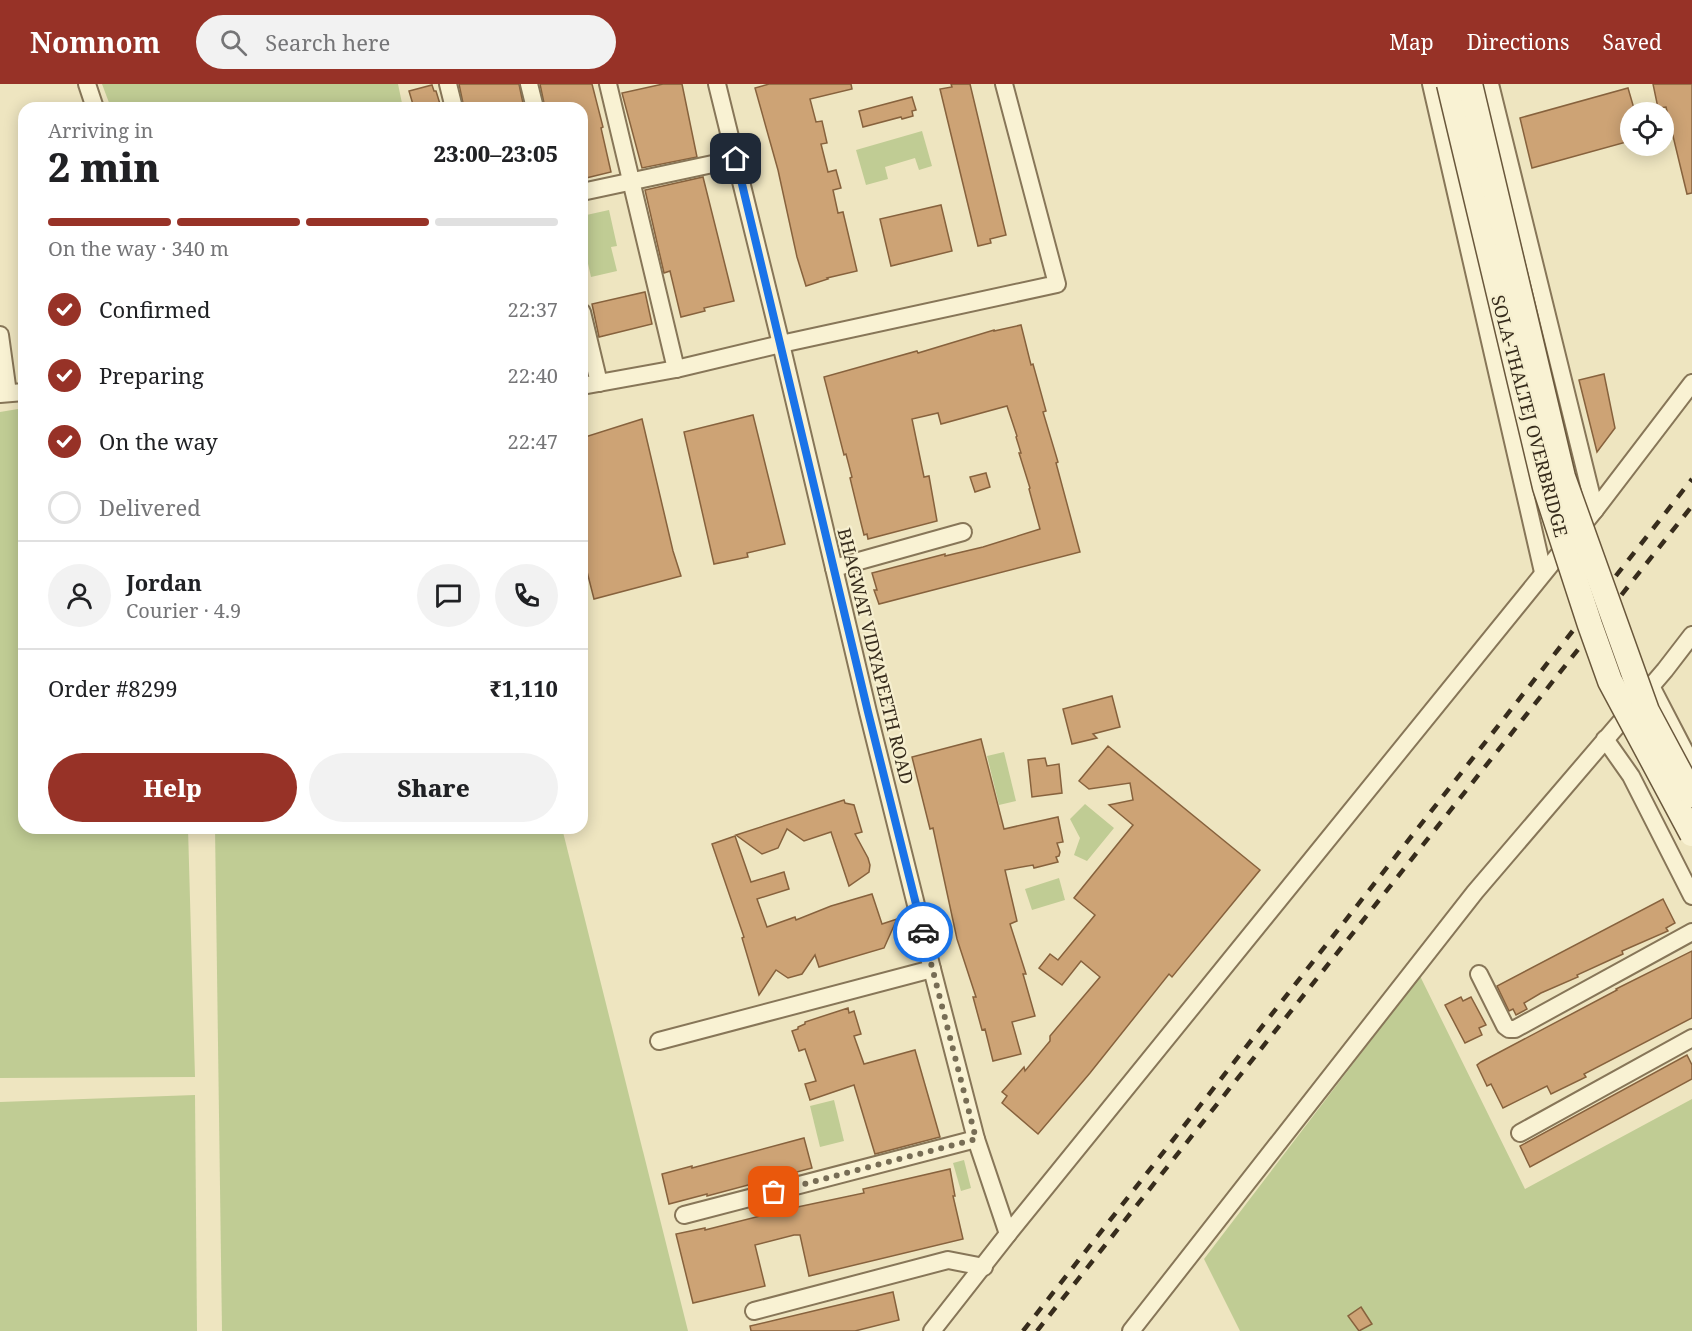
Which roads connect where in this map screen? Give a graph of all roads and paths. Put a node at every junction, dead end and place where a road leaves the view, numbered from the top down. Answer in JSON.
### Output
{"nodes":[{"id":1,"x":87,"y":84,"type":"edge"},
{"id":2,"x":448,"y":84,"type":"edge"},
{"id":3,"x":529,"y":84,"type":"edge"},
{"id":4,"x":608,"y":84,"type":"edge"},
{"id":5,"x":717,"y":84,"type":"edge"},
{"id":6,"x":1004,"y":84,"type":"edge"},
{"id":7,"x":1431,"y":84,"type":"edge"},
{"id":8,"x":1449,"y":84,"type":"edge"},
{"id":9,"x":1470,"y":84,"type":"edge"},
{"id":10,"x":1490,"y":84,"type":"edge"},
{"id":11,"x":93,"y":102,"type":"edge"},
{"id":12,"x":452,"y":102,"type":"edge"},
{"id":13,"x":532,"y":102,"type":"edge"},
{"id":14,"x":736,"y":159,"type":"junction"},
{"id":15,"x":631,"y":181,"type":"junction"},
{"id":16,"x":588,"y":191,"type":"edge"},
{"id":17,"x":0,"y":335,"type":"edge"},
{"id":18,"x":781,"y":344,"type":"junction"},
{"id":19,"x":588,"y":367,"type":"edge"},
{"id":20,"x":676,"y":369,"type":"junction"},
{"id":21,"x":1692,"y":383,"type":"edge"},
{"id":22,"x":590,"y":385,"type":"edge"},
{"id":23,"x":11,"y":393,"type":"edge"},
{"id":24,"x":1595,"y":510,"type":"junction"},
{"id":25,"x":963,"y":532,"type":"dead end"},
{"id":26,"x":834,"y":568,"type":"junction"},
{"id":27,"x":1544,"y":572,"type":"junction"},
{"id":28,"x":1692,"y":635,"type":"edge"},
{"id":29,"x":1651,"y":686,"type":"junction"},
{"id":30,"x":1605,"y":739,"type":"junction"},
{"id":31,"x":1692,"y":765,"type":"edge"},
{"id":32,"x":1692,"y":795,"type":"edge"},
{"id":33,"x":1692,"y":834,"type":"edge"},
{"id":34,"x":1692,"y":896,"type":"edge"},
{"id":35,"x":1692,"y":932,"type":"edge"},
{"id":36,"x":932,"y":969,"type":"junction"},
{"id":37,"x":1479,"y":974,"type":"dead end"},
{"id":38,"x":1692,"y":1038,"type":"edge"},
{"id":39,"x":659,"y":1041,"type":"dead end"},
{"id":40,"x":1520,"y":1133,"type":"dead end"},
{"id":41,"x":976,"y":1139,"type":"junction"},
{"id":42,"x":684,"y":1215,"type":"dead end"},
{"id":43,"x":1008,"y":1234,"type":"junction"},
{"id":44,"x":984,"y":1268,"type":"junction"},
{"id":45,"x":754,"y":1311,"type":"dead end"},
{"id":46,"x":932,"y":1331,"type":"edge"},
{"id":47,"x":1131,"y":1331,"type":"edge"}],
"edges":[{"from":1,"to":11,"type":"street"},
{"from":2,"to":12,"type":"street"},
{"from":3,"to":13,"type":"street"},
{"from":4,"to":15,"type":"street"},
{"from":5,"to":14,"type":"street","name":"BHAGWAT VIDYAPEETH ROAD"},
{"from":6,"to":18,"type":"street"},
{"from":7,"to":27,"type":"street"},
{"from":8,"to":33,"type":"street","name":"SOLA-THALTEJ OVERBRIDGE","bridge":true},
{"from":9,"to":32,"type":"street","name":"SOLA-THALTEJ OVERBRIDGE","bridge":true},
{"from":10,"to":24,"type":"street"},
{"from":14,"to":15,"type":"street"},
{"from":14,"to":18,"type":"street","name":"BHAGWAT VIDYAPEETH ROAD"},
{"from":15,"to":16,"type":"street"},
{"from":15,"to":20,"type":"street"},
{"from":17,"to":23,"type":"street"},
{"from":18,"to":20,"type":"street"},
{"from":18,"to":26,"type":"street","name":"BHAGWAT VIDYAPEETH ROAD"},
{"from":19,"to":22,"type":"street"},
{"from":20,"to":22,"type":"street"},
{"from":21,"to":24,"type":"street"},
{"from":24,"to":27,"type":"street"},
{"from":25,"to":26,"type":"street"},
{"from":26,"to":36,"type":"street","name":"BHAGWAT VIDYAPEETH ROAD"},
{"from":27,"to":43,"type":"street"},
{"from":28,"to":29,"type":"street"},
{"from":29,"to":30,"type":"street"},
{"from":29,"to":31,"type":"street"},
{"from":30,"to":34,"type":"street"},
{"from":30,"to":47,"type":"street"},
{"from":35,"to":37,"type":"street"},
{"from":36,"to":39,"type":"street"},
{"from":36,"to":41,"type":"street","name":"BHAGWAT VIDYAPEETH ROAD"},
{"from":38,"to":40,"type":"street"},
{"from":41,"to":42,"type":"street"},
{"from":41,"to":43,"type":"street","name":"BHAGWAT VIDYAPEETH ROAD"},
{"from":43,"to":44,"type":"street"},
{"from":44,"to":45,"type":"street"},
{"from":44,"to":46,"type":"street"}]}
